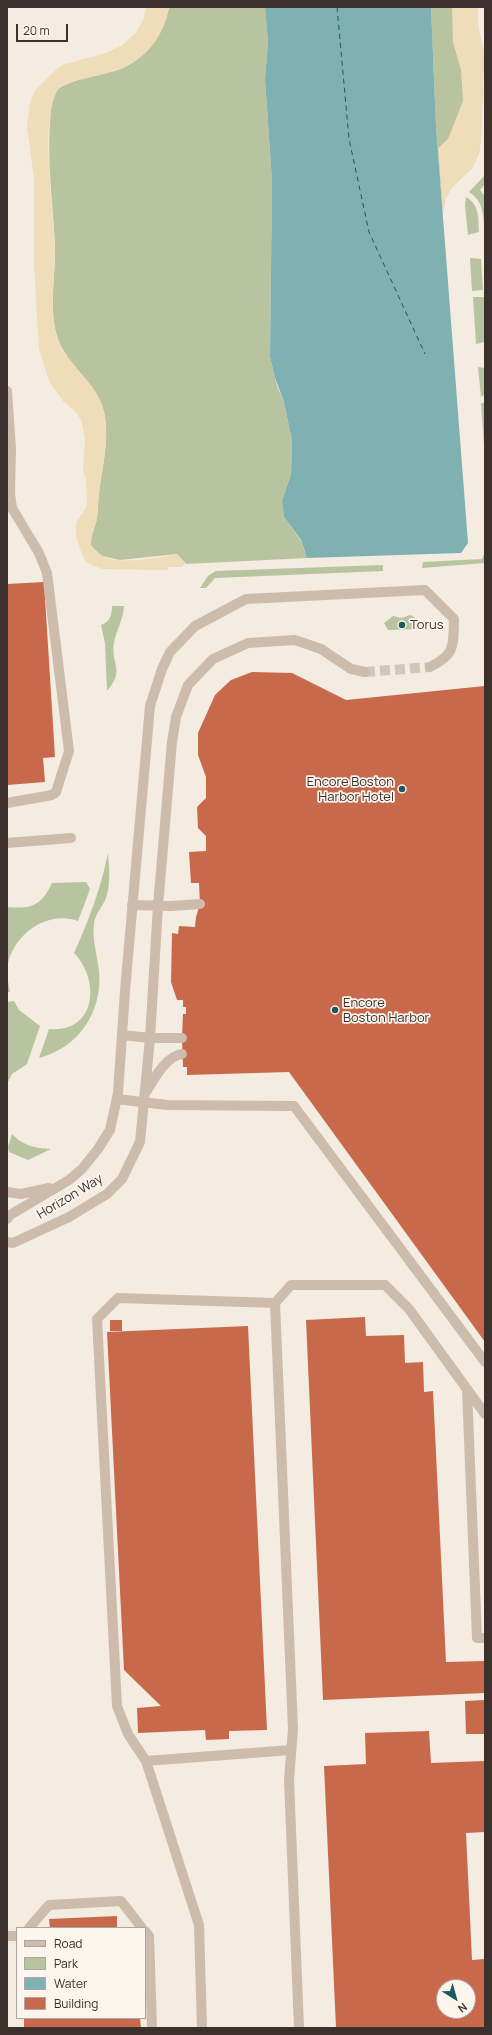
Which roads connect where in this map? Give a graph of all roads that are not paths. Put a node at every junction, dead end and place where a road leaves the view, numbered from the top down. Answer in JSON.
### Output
{"nodes":[{"id":1,"x":7,"y":391,"type":"edge"},
{"id":2,"x":430,"y":667,"type":"tunnel mouth"},
{"id":3,"x":365,"y":672,"type":"tunnel mouth"},
{"id":4,"x":7,"y":802,"type":"edge"},
{"id":5,"x":71,"y":838,"type":"dead end"},
{"id":6,"x":8,"y":841,"type":"edge"},
{"id":7,"x":200,"y":904,"type":"dead end"},
{"id":8,"x":132,"y":905,"type":"junction"},
{"id":9,"x":158,"y":906,"type":"junction"},
{"id":10,"x":122,"y":1035,"type":"junction"},
{"id":11,"x":150,"y":1038,"type":"junction"},
{"id":12,"x":182,"y":1038,"type":"dead end"},
{"id":13,"x":182,"y":1054,"type":"dead end"},
{"id":14,"x":117,"y":1099,"type":"junction"},
{"id":15,"x":144,"y":1099,"type":"junction"},
{"id":16,"x":55,"y":1187,"type":"junction"},
{"id":17,"x":7,"y":1192,"type":"edge"},
{"id":18,"x":7,"y":1219,"type":"edge"},
{"id":19,"x":7,"y":1242,"type":"edge"},
{"id":20,"x":275,"y":1303,"type":"junction"},
{"id":21,"x":485,"y":1362,"type":"edge"},
{"id":22,"x":467,"y":1389,"type":"junction"},
{"id":23,"x":485,"y":1414,"type":"edge"},
{"id":24,"x":485,"y":1638,"type":"edge"},
{"id":25,"x":291,"y":1750,"type":"junction"},
{"id":26,"x":146,"y":1761,"type":"junction"},
{"id":27,"x":30,"y":1927,"type":"edge"},
{"id":28,"x":141,"y":1927,"type":"edge"},
{"id":29,"x":146,"y":1932,"type":"edge"},
{"id":30,"x":152,"y":2028,"type":"edge"},
{"id":31,"x":202,"y":2028,"type":"edge"},
{"id":32,"x":300,"y":2028,"type":"edge"}],
"edges":[{"from":1,"to":4,"type":"lane"},
{"from":2,"to":8,"type":"lane"},
{"from":3,"to":9,"type":"lane","name":"Horizon Way"},
{"from":5,"to":6,"type":"lane"},
{"from":7,"to":9,"type":"lane"},
{"from":8,"to":9,"type":"lane"},
{"from":8,"to":10,"type":"lane"},
{"from":9,"to":11,"type":"lane","name":"Horizon Way"},
{"from":10,"to":11,"type":"lane"},
{"from":10,"to":14,"type":"lane"},
{"from":11,"to":12,"type":"lane"},
{"from":11,"to":15,"type":"lane","name":"Horizon Way"},
{"from":13,"to":15,"type":"lane"},
{"from":14,"to":15,"type":"lane"},
{"from":14,"to":16,"type":"lane"},
{"from":15,"to":19,"type":"lane","name":"Horizon Way"},
{"from":15,"to":21,"type":"lane"},
{"from":16,"to":17,"type":"lane"},
{"from":16,"to":18,"type":"lane"},
{"from":20,"to":22,"type":"lane"},
{"from":20,"to":25,"type":"lane"},
{"from":20,"to":26,"type":"lane"},
{"from":22,"to":23,"type":"lane"},
{"from":22,"to":24,"type":"lane"},
{"from":25,"to":26,"type":"lane"},
{"from":25,"to":32,"type":"lane"},
{"from":26,"to":31,"type":"lane"},
{"from":27,"to":28,"type":"lane"},
{"from":29,"to":30,"type":"lane"}]}
